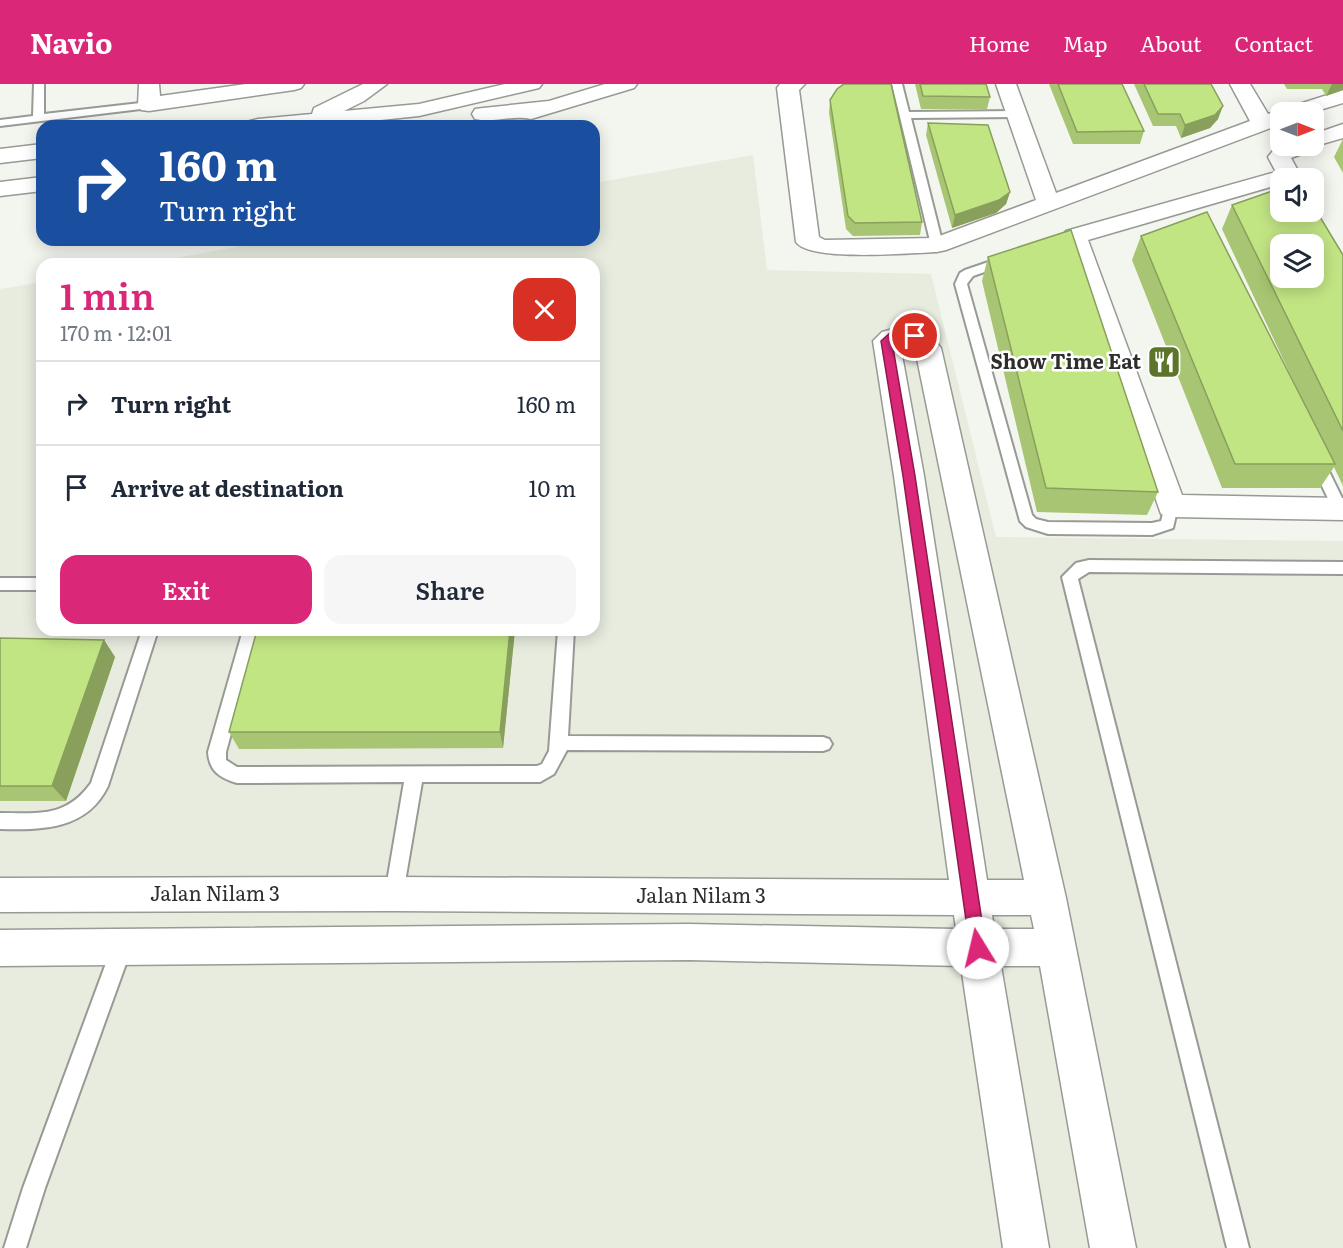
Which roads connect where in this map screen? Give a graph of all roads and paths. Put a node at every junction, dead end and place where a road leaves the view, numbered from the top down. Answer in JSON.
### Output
{"nodes":[{"id":1,"x":39,"y":84,"type":"edge"},
{"id":2,"x":148,"y":84,"type":"edge"},
{"id":3,"x":289,"y":84,"type":"edge"},
{"id":4,"x":377,"y":84,"type":"edge"},
{"id":5,"x":391,"y":84,"type":"edge"},
{"id":6,"x":451,"y":84,"type":"edge"},
{"id":7,"x":532,"y":84,"type":"edge"},
{"id":8,"x":627,"y":84,"type":"edge"},
{"id":9,"x":897,"y":84,"type":"edge"},
{"id":10,"x":1006,"y":84,"type":"edge"},
{"id":11,"x":1240,"y":84,"type":"edge"},
{"id":12,"x":788,"y":85,"type":"edge"},
{"id":13,"x":496,"y":93,"type":"junction"},
{"id":14,"x":1343,"y":96,"type":"edge"},
{"id":15,"x":1324,"y":102,"type":"edge"},
{"id":16,"x":149,"y":105,"type":"junction"},
{"id":17,"x":551,"y":107,"type":"junction"},
{"id":18,"x":1017,"y":114,"type":"junction"},
{"id":19,"x":905,"y":115,"type":"junction"},
{"id":20,"x":1270,"y":118,"type":"edge"},
{"id":21,"x":38,"y":119,"type":"junction"},
{"id":22,"x":303,"y":120,"type":"edge"},
{"id":23,"x":391,"y":120,"type":"edge"},
{"id":24,"x":455,"y":120,"type":"edge"},
{"id":25,"x":504,"y":120,"type":"edge"},
{"id":26,"x":1270,"y":121,"type":"edge"},
{"id":27,"x":0,"y":123,"type":"edge"},
{"id":28,"x":1343,"y":131,"type":"edge"},
{"id":29,"x":1324,"y":138,"type":"edge"},
{"id":30,"x":36,"y":152,"type":"edge"},
{"id":31,"x":0,"y":156,"type":"edge"},
{"id":32,"x":1270,"y":183,"type":"edge"},
{"id":33,"x":36,"y":185,"type":"edge"},
{"id":34,"x":0,"y":189,"type":"edge"},
{"id":35,"x":1049,"y":204,"type":"junction"},
{"id":36,"x":937,"y":245,"type":"junction"},
{"id":37,"x":1022,"y":255,"type":"edge"},
{"id":38,"x":1309,"y":446,"type":"edge"},
{"id":39,"x":1172,"y":506,"type":"junction"},
{"id":40,"x":1342,"y":509,"type":"edge"},
{"id":41,"x":1343,"y":568,"type":"edge"},
{"id":42,"x":0,"y":584,"type":"edge"},
{"id":43,"x":36,"y":584,"type":"edge"},
{"id":44,"x":148,"y":636,"type":"edge"},
{"id":45,"x":249,"y":636,"type":"edge"},
{"id":46,"x":566,"y":636,"type":"edge"},
{"id":47,"x":558,"y":743,"type":"junction"},
{"id":48,"x":823,"y":744,"type":"dead end"},
{"id":49,"x":414,"y":775,"type":"junction"},
{"id":50,"x":0,"y":821,"type":"edge"},
{"id":51,"x":394,"y":894,"type":"junction"},
{"id":52,"x":0,"y":895,"type":"edge"},
{"id":53,"x":970,"y":898,"type":"junction"},
{"id":54,"x":1047,"y":898,"type":"junction"},
{"id":55,"x":122,"y":947,"type":"junction"},
{"id":56,"x":0,"y":948,"type":"edge"},
{"id":57,"x":978,"y":948,"type":"junction"},
{"id":58,"x":1055,"y":948,"type":"junction"},
{"id":59,"x":15,"y":1248,"type":"edge"},
{"id":60,"x":1026,"y":1248,"type":"edge"},
{"id":61,"x":1113,"y":1248,"type":"edge"},
{"id":62,"x":1238,"y":1248,"type":"edge"}],
"edges":[{"from":1,"to":21,"type":"lane"},
{"from":2,"to":16,"type":"street"},
{"from":3,"to":16,"type":"street"},
{"from":4,"to":22,"type":"street"},
{"from":5,"to":23,"type":"street"},
{"from":6,"to":13,"type":"street"},
{"from":7,"to":13,"type":"street"},
{"from":8,"to":17,"type":"street"},
{"from":9,"to":19,"type":"lane"},
{"from":10,"to":18,"type":"street"},
{"from":11,"to":20,"type":"street"},
{"from":12,"to":36,"type":"street"},
{"from":13,"to":23,"type":"street"},
{"from":14,"to":15,"type":"street"},
{"from":16,"to":21,"type":"lane"},
{"from":17,"to":24,"type":"street"},
{"from":17,"to":25,"type":"street"},
{"from":18,"to":19,"type":"lane"},
{"from":18,"to":35,"type":"street"},
{"from":19,"to":36,"type":"lane"},
{"from":21,"to":27,"type":"lane"},
{"from":26,"to":35,"type":"street"},
{"from":28,"to":29,"type":"street"},
{"from":30,"to":31,"type":"street"},
{"from":32,"to":39,"type":"street"},
{"from":33,"to":34,"type":"street"},
{"from":35,"to":36,"type":"street"},
{"from":37,"to":39,"type":"lane"},
{"from":38,"to":40,"type":"lane"},
{"from":39,"to":40,"type":"street"},
{"from":41,"to":62,"type":"lane"},
{"from":42,"to":43,"type":"lane"},
{"from":44,"to":50,"type":"lane"},
{"from":45,"to":49,"type":"lane"},
{"from":46,"to":47,"type":"lane"},
{"from":47,"to":48,"type":"lane"},
{"from":47,"to":49,"type":"lane"},
{"from":49,"to":51,"type":"lane"},
{"from":51,"to":52,"type":"street","name":"Jalan Nilam 3"},
{"from":51,"to":53,"type":"street","name":"Jalan Nilam 3"},
{"from":53,"to":54,"type":"street","name":"Jalan Nilam 3"},
{"from":53,"to":54,"type":"street"},
{"from":53,"to":57,"type":"street"},
{"from":54,"to":58,"type":"street"},
{"from":55,"to":56,"type":"street"},
{"from":55,"to":57,"type":"street"},
{"from":55,"to":59,"type":"lane"},
{"from":57,"to":58,"type":"street"},
{"from":57,"to":60,"type":"street"},
{"from":58,"to":61,"type":"street"}]}
